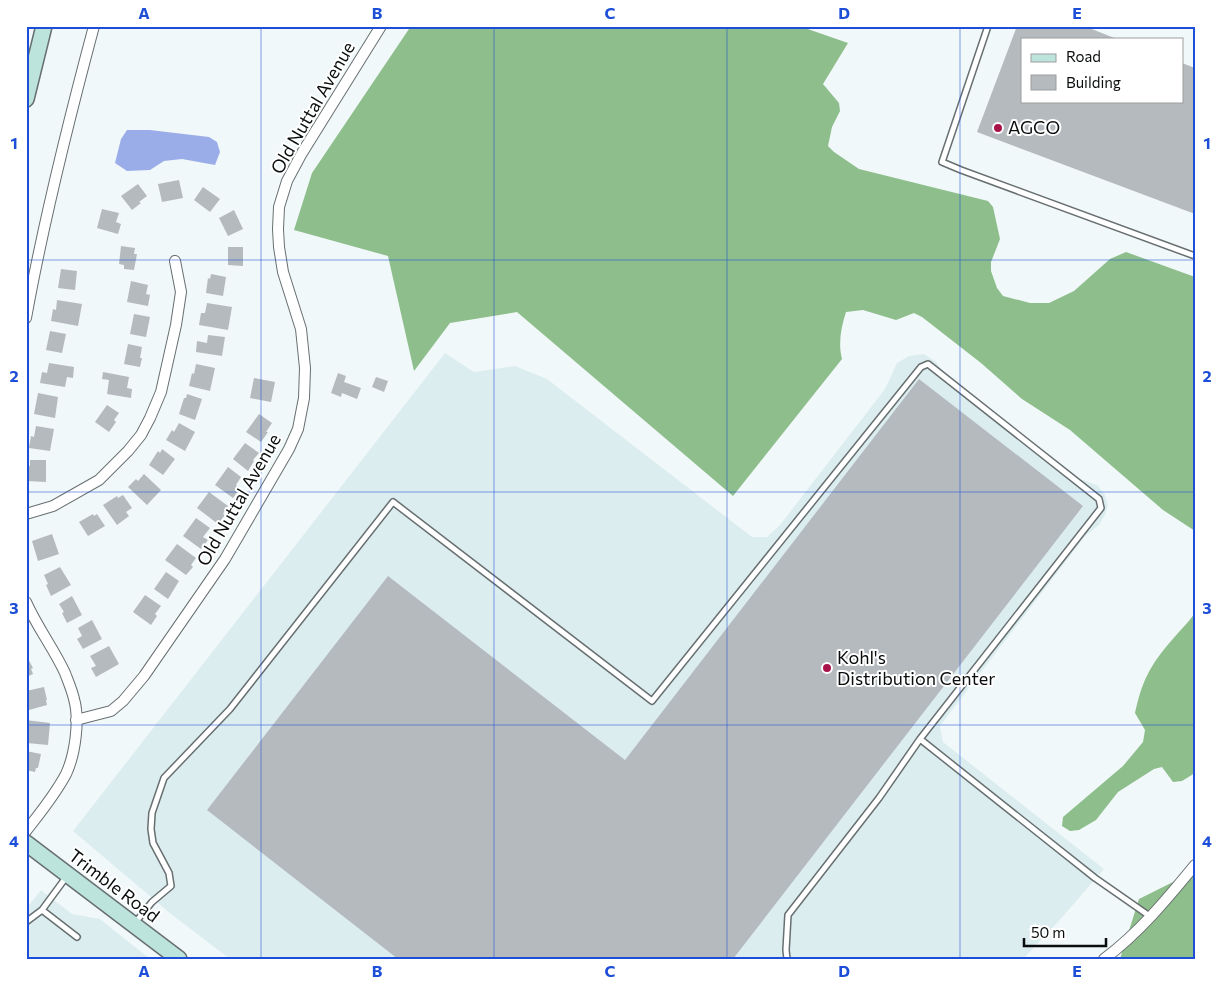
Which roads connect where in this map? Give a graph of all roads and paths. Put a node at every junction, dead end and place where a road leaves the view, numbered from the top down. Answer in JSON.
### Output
{"nodes":[{"id":1,"x":44,"y":26,"type":"edge"},
{"id":2,"x":94,"y":26,"type":"edge"},
{"id":3,"x":381,"y":26,"type":"edge"},
{"id":4,"x":988,"y":26,"type":"edge"},
{"id":5,"x":26,"y":99,"type":"edge"},
{"id":6,"x":1195,"y":256,"type":"edge"},
{"id":7,"x":175,"y":261,"type":"dead end"},
{"id":8,"x":26,"y":318,"type":"edge"},
{"id":9,"x":26,"y":514,"type":"edge"},
{"id":10,"x":26,"y":602,"type":"edge"},
{"id":11,"x":76,"y":720,"type":"junction"},
{"id":12,"x":920,"y":739,"type":"junction"},
{"id":13,"x":26,"y":831,"type":"edge"},
{"id":14,"x":26,"y":843,"type":"edge"},
{"id":15,"x":1195,"y":864,"type":"edge"},
{"id":16,"x":68,"y":875,"type":"junction"},
{"id":17,"x":42,"y":910,"type":"junction"},
{"id":18,"x":1151,"y":917,"type":"junction"},
{"id":19,"x":26,"y":922,"type":"edge"},
{"id":20,"x":134,"y":924,"type":"junction"},
{"id":21,"x":77,"y":937,"type":"dead end"},
{"id":22,"x":179,"y":959,"type":"edge"},
{"id":23,"x":787,"y":959,"type":"edge"},
{"id":24,"x":1104,"y":959,"type":"edge"}],
"edges":[{"from":1,"to":5,"type":"street"},
{"from":2,"to":8,"type":"street"},
{"from":3,"to":11,"type":"street","name":"Old Nuttal Avenue"},
{"from":4,"to":6,"type":"lane"},
{"from":7,"to":9,"type":"street"},
{"from":10,"to":11,"type":"street"},
{"from":11,"to":13,"type":"street"},
{"from":12,"to":18,"type":"lane"},
{"from":12,"to":20,"type":"lane"},
{"from":12,"to":23,"type":"lane"},
{"from":14,"to":16,"type":"street","name":"Trimble Road"},
{"from":15,"to":18,"type":"street"},
{"from":16,"to":17,"type":"lane"},
{"from":16,"to":20,"type":"street","name":"Trimble Road"},
{"from":17,"to":19,"type":"lane"},
{"from":17,"to":21,"type":"lane"},
{"from":18,"to":24,"type":"street"},
{"from":20,"to":22,"type":"street","name":"Trimble Road"}]}
